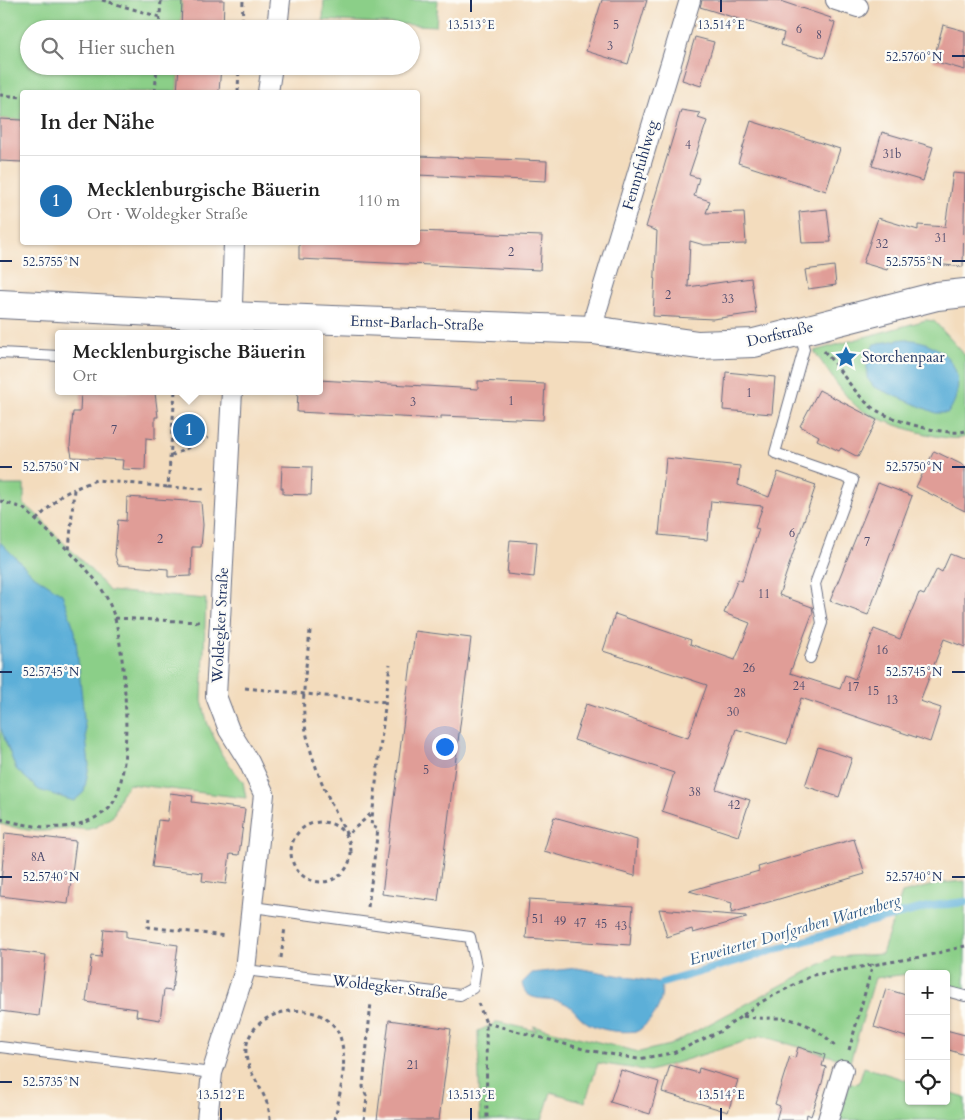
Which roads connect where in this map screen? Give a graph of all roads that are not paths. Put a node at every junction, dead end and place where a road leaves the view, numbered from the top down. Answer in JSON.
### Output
{"nodes":[{"id":1,"x":280,"y":0,"type":"edge"},
{"id":2,"x":690,"y":0,"type":"edge"},
{"id":3,"x":836,"y":0,"type":"edge"},
{"id":4,"x":858,"y":7,"type":"dead end"},
{"id":5,"x":278,"y":20,"type":"edge"},
{"id":6,"x":271,"y":75,"type":"edge"},
{"id":7,"x":268,"y":90,"type":"edge"},
{"id":8,"x":234,"y":245,"type":"edge"},
{"id":9,"x":964,"y":296,"type":"edge"},
{"id":10,"x":0,"y":304,"type":"edge"},
{"id":11,"x":231,"y":325,"type":"edge"},
{"id":12,"x":593,"y":330,"type":"junction"},
{"id":13,"x":809,"y":338,"type":"junction"},
{"id":14,"x":0,"y":353,"type":"edge"},
{"id":15,"x":55,"y":356,"type":"edge"},
{"id":16,"x":232,"y":395,"type":"edge"},
{"id":17,"x":810,"y":658,"type":"dead end"},
{"id":18,"x":253,"y":907,"type":"junction"},
{"id":19,"x":245,"y":970,"type":"junction"},
{"id":20,"x":950,"y":992,"type":"edge"},
{"id":21,"x":965,"y":996,"type":"edge"},
{"id":22,"x":0,"y":1047,"type":"edge"},
{"id":23,"x":845,"y":1066,"type":"road end"},
{"id":24,"x":212,"y":1073,"type":"junction"},
{"id":25,"x":207,"y":1120,"type":"edge"},
{"id":26,"x":828,"y":1120,"type":"edge"}],
"edges":[{"from":1,"to":5,"type":"street"},
{"from":2,"to":12,"type":"street","name":"Fennpfuhlweg"},
{"from":3,"to":4,"type":"street"},
{"from":6,"to":7,"type":"street"},
{"from":8,"to":11,"type":"street"},
{"from":9,"to":13,"type":"main road","name":"Dorfstraße"},
{"from":10,"to":11,"type":"main road","name":"Ernst-Barlach-Straße"},
{"from":11,"to":12,"type":"main road","name":"Ernst-Barlach-Straße"},
{"from":12,"to":13,"type":"main road","name":"Dorfstraße"},
{"from":13,"to":17,"type":"lane"},
{"from":14,"to":15,"type":"lane"},
{"from":16,"to":18,"type":"street","name":"Woldegker Straße"},
{"from":18,"to":19,"type":"street","name":"Woldegker Straße"},
{"from":18,"to":19,"type":"lane","name":"Woldegker Straße"},
{"from":19,"to":24,"type":"street","name":"Woldegker Straße"},
{"from":20,"to":21,"type":"lane"},
{"from":22,"to":24,"type":"lane"},
{"from":23,"to":26,"type":"street"},
{"from":24,"to":25,"type":"street","name":"Woldegker Straße"}]}
